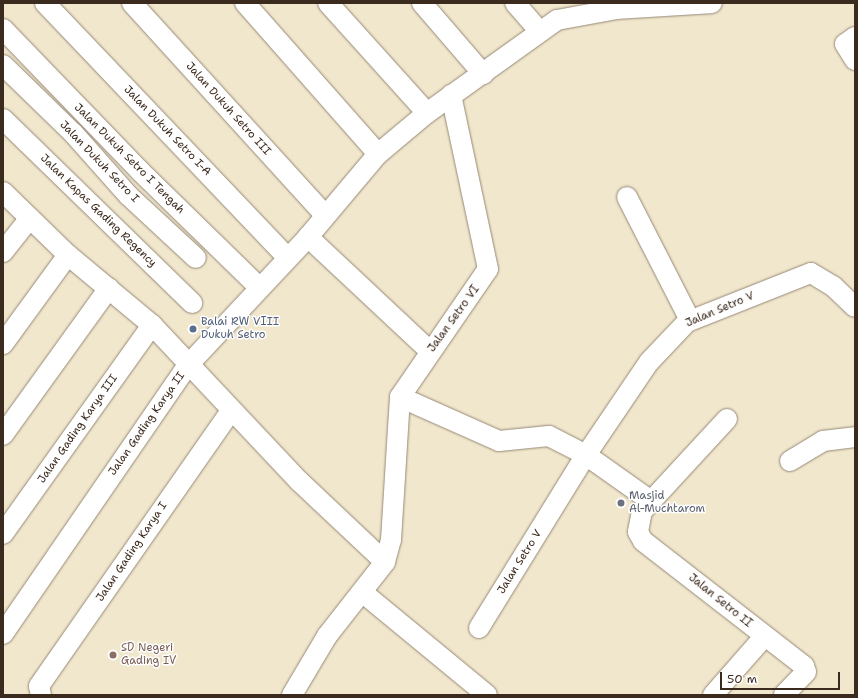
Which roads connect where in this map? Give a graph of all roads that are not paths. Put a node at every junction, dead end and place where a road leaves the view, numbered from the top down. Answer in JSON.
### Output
{"nodes":[{"id":1,"x":45,"y":3,"type":"edge"},
{"id":2,"x":132,"y":3,"type":"edge"},
{"id":3,"x":244,"y":3,"type":"edge"},
{"id":4,"x":328,"y":3,"type":"edge"},
{"id":5,"x":422,"y":3,"type":"edge"},
{"id":6,"x":515,"y":3,"type":"edge"},
{"id":7,"x":712,"y":3,"type":"edge"},
{"id":8,"x":642,"y":5,"type":"edge"},
{"id":9,"x":3,"y":29,"type":"edge"},
{"id":10,"x":539,"y":31,"type":"junction"},
{"id":11,"x":855,"y":36,"type":"edge"},
{"id":12,"x":855,"y":60,"type":"edge"},
{"id":13,"x":3,"y":65,"type":"edge"},
{"id":14,"x":483,"y":74,"type":"junction"},
{"id":15,"x":451,"y":95,"type":"junction"},
{"id":16,"x":427,"y":113,"type":"junction"},
{"id":17,"x":3,"y":119,"type":"edge"},
{"id":18,"x":378,"y":154,"type":"junction"},
{"id":19,"x":3,"y":192,"type":"edge"},
{"id":20,"x":627,"y":198,"type":"dead end"},
{"id":21,"x":324,"y":214,"type":"junction"},
{"id":22,"x":30,"y":218,"type":"junction"},
{"id":23,"x":308,"y":237,"type":"junction"},
{"id":24,"x":3,"y":252,"type":"edge"},
{"id":25,"x":68,"y":255,"type":"junction"},
{"id":26,"x":196,"y":258,"type":"dead end"},
{"id":27,"x":288,"y":258,"type":"junction"},
{"id":28,"x":258,"y":286,"type":"junction"},
{"id":29,"x":109,"y":288,"type":"junction"},
{"id":30,"x":853,"y":302,"type":"edge"},
{"id":31,"x":192,"y":303,"type":"dead end"},
{"id":32,"x":690,"y":320,"type":"junction"},
{"id":33,"x":152,"y":325,"type":"junction"},
{"id":34,"x":3,"y":344,"type":"edge"},
{"id":35,"x":430,"y":351,"type":"junction"},
{"id":36,"x":188,"y":365,"type":"junction"},
{"id":37,"x":400,"y":397,"type":"junction"},
{"id":38,"x":231,"y":411,"type":"junction"},
{"id":39,"x":727,"y":419,"type":"dead end"},
{"id":40,"x":3,"y":434,"type":"edge"},
{"id":41,"x":855,"y":437,"type":"edge"},
{"id":42,"x":586,"y":455,"type":"junction"},
{"id":43,"x":790,"y":461,"type":"dead end"},
{"id":44,"x":651,"y":501,"type":"junction"},
{"id":45,"x":3,"y":534,"type":"edge"},
{"id":46,"x":385,"y":562,"type":"junction"},
{"id":47,"x":362,"y":592,"type":"junction"},
{"id":48,"x":479,"y":628,"type":"dead end"},
{"id":49,"x":3,"y":634,"type":"edge"},
{"id":50,"x":764,"y":637,"type":"junction"},
{"id":51,"x":40,"y":695,"type":"edge"},
{"id":52,"x":292,"y":695,"type":"edge"},
{"id":53,"x":487,"y":695,"type":"edge"},
{"id":54,"x":713,"y":695,"type":"edge"},
{"id":55,"x":784,"y":695,"type":"edge"}],
"edges":[{"from":1,"to":27,"type":"street","name":"Jalan Dukuh Setro I-A"},
{"from":2,"to":21,"type":"street","name":"Jalan Dukuh Setro III"},
{"from":3,"to":18,"type":"street"},
{"from":4,"to":16,"type":"street"},
{"from":5,"to":14,"type":"street"},
{"from":6,"to":10,"type":"street"},
{"from":7,"to":8,"type":"street"},
{"from":8,"to":10,"type":"street"},
{"from":9,"to":28,"type":"street","name":"Jalan Dukuh Setro I Tengah"},
{"from":10,"to":14,"type":"street"},
{"from":11,"to":12,"type":"street"},
{"from":13,"to":26,"type":"street","name":"Jalan Dukuh Setro I"},
{"from":14,"to":15,"type":"street"},
{"from":15,"to":16,"type":"street"},
{"from":15,"to":35,"type":"street","name":"Jalan Setro VI"},
{"from":16,"to":18,"type":"street"},
{"from":17,"to":31,"type":"street","name":"Jalan Kapas Gading Regency"},
{"from":18,"to":21,"type":"street"},
{"from":19,"to":22,"type":"street","name":"Jalan Gading Karya II"},
{"from":20,"to":32,"type":"street"},
{"from":21,"to":23,"type":"street"},
{"from":22,"to":24,"type":"street"},
{"from":22,"to":25,"type":"street","name":"Jalan Gading Karya II"},
{"from":23,"to":27,"type":"street"},
{"from":23,"to":35,"type":"street"},
{"from":25,"to":29,"type":"street","name":"Jalan Gading Karya II"},
{"from":25,"to":34,"type":"street"},
{"from":27,"to":28,"type":"street"},
{"from":28,"to":36,"type":"street"},
{"from":29,"to":33,"type":"street","name":"Jalan Gading Karya II"},
{"from":29,"to":40,"type":"street"},
{"from":30,"to":32,"type":"street","name":"Jalan Setro V"},
{"from":32,"to":42,"type":"street","name":"Jalan Setro V"},
{"from":33,"to":36,"type":"street","name":"Jalan Gading Karya II"},
{"from":33,"to":45,"type":"street","name":"Jalan Gading Karya III"},
{"from":35,"to":37,"type":"street","name":"Jalan Setro VI"},
{"from":36,"to":38,"type":"street"},
{"from":36,"to":49,"type":"street","name":"Jalan Gading Karya II"},
{"from":37,"to":42,"type":"street"},
{"from":37,"to":46,"type":"street","name":"Jalan Setro VI"},
{"from":38,"to":46,"type":"street"},
{"from":38,"to":51,"type":"street","name":"Jalan Gading Karya I"},
{"from":39,"to":44,"type":"street","name":"Jalan Setro II"},
{"from":41,"to":43,"type":"street"},
{"from":42,"to":44,"type":"street"},
{"from":42,"to":48,"type":"street","name":"Jalan Setro V"},
{"from":44,"to":50,"type":"street","name":"Jalan Setro II"},
{"from":46,"to":47,"type":"street"},
{"from":47,"to":52,"type":"street"},
{"from":47,"to":53,"type":"street"},
{"from":50,"to":54,"type":"street"},
{"from":50,"to":55,"type":"street","name":"Jalan Setro II"}]}
